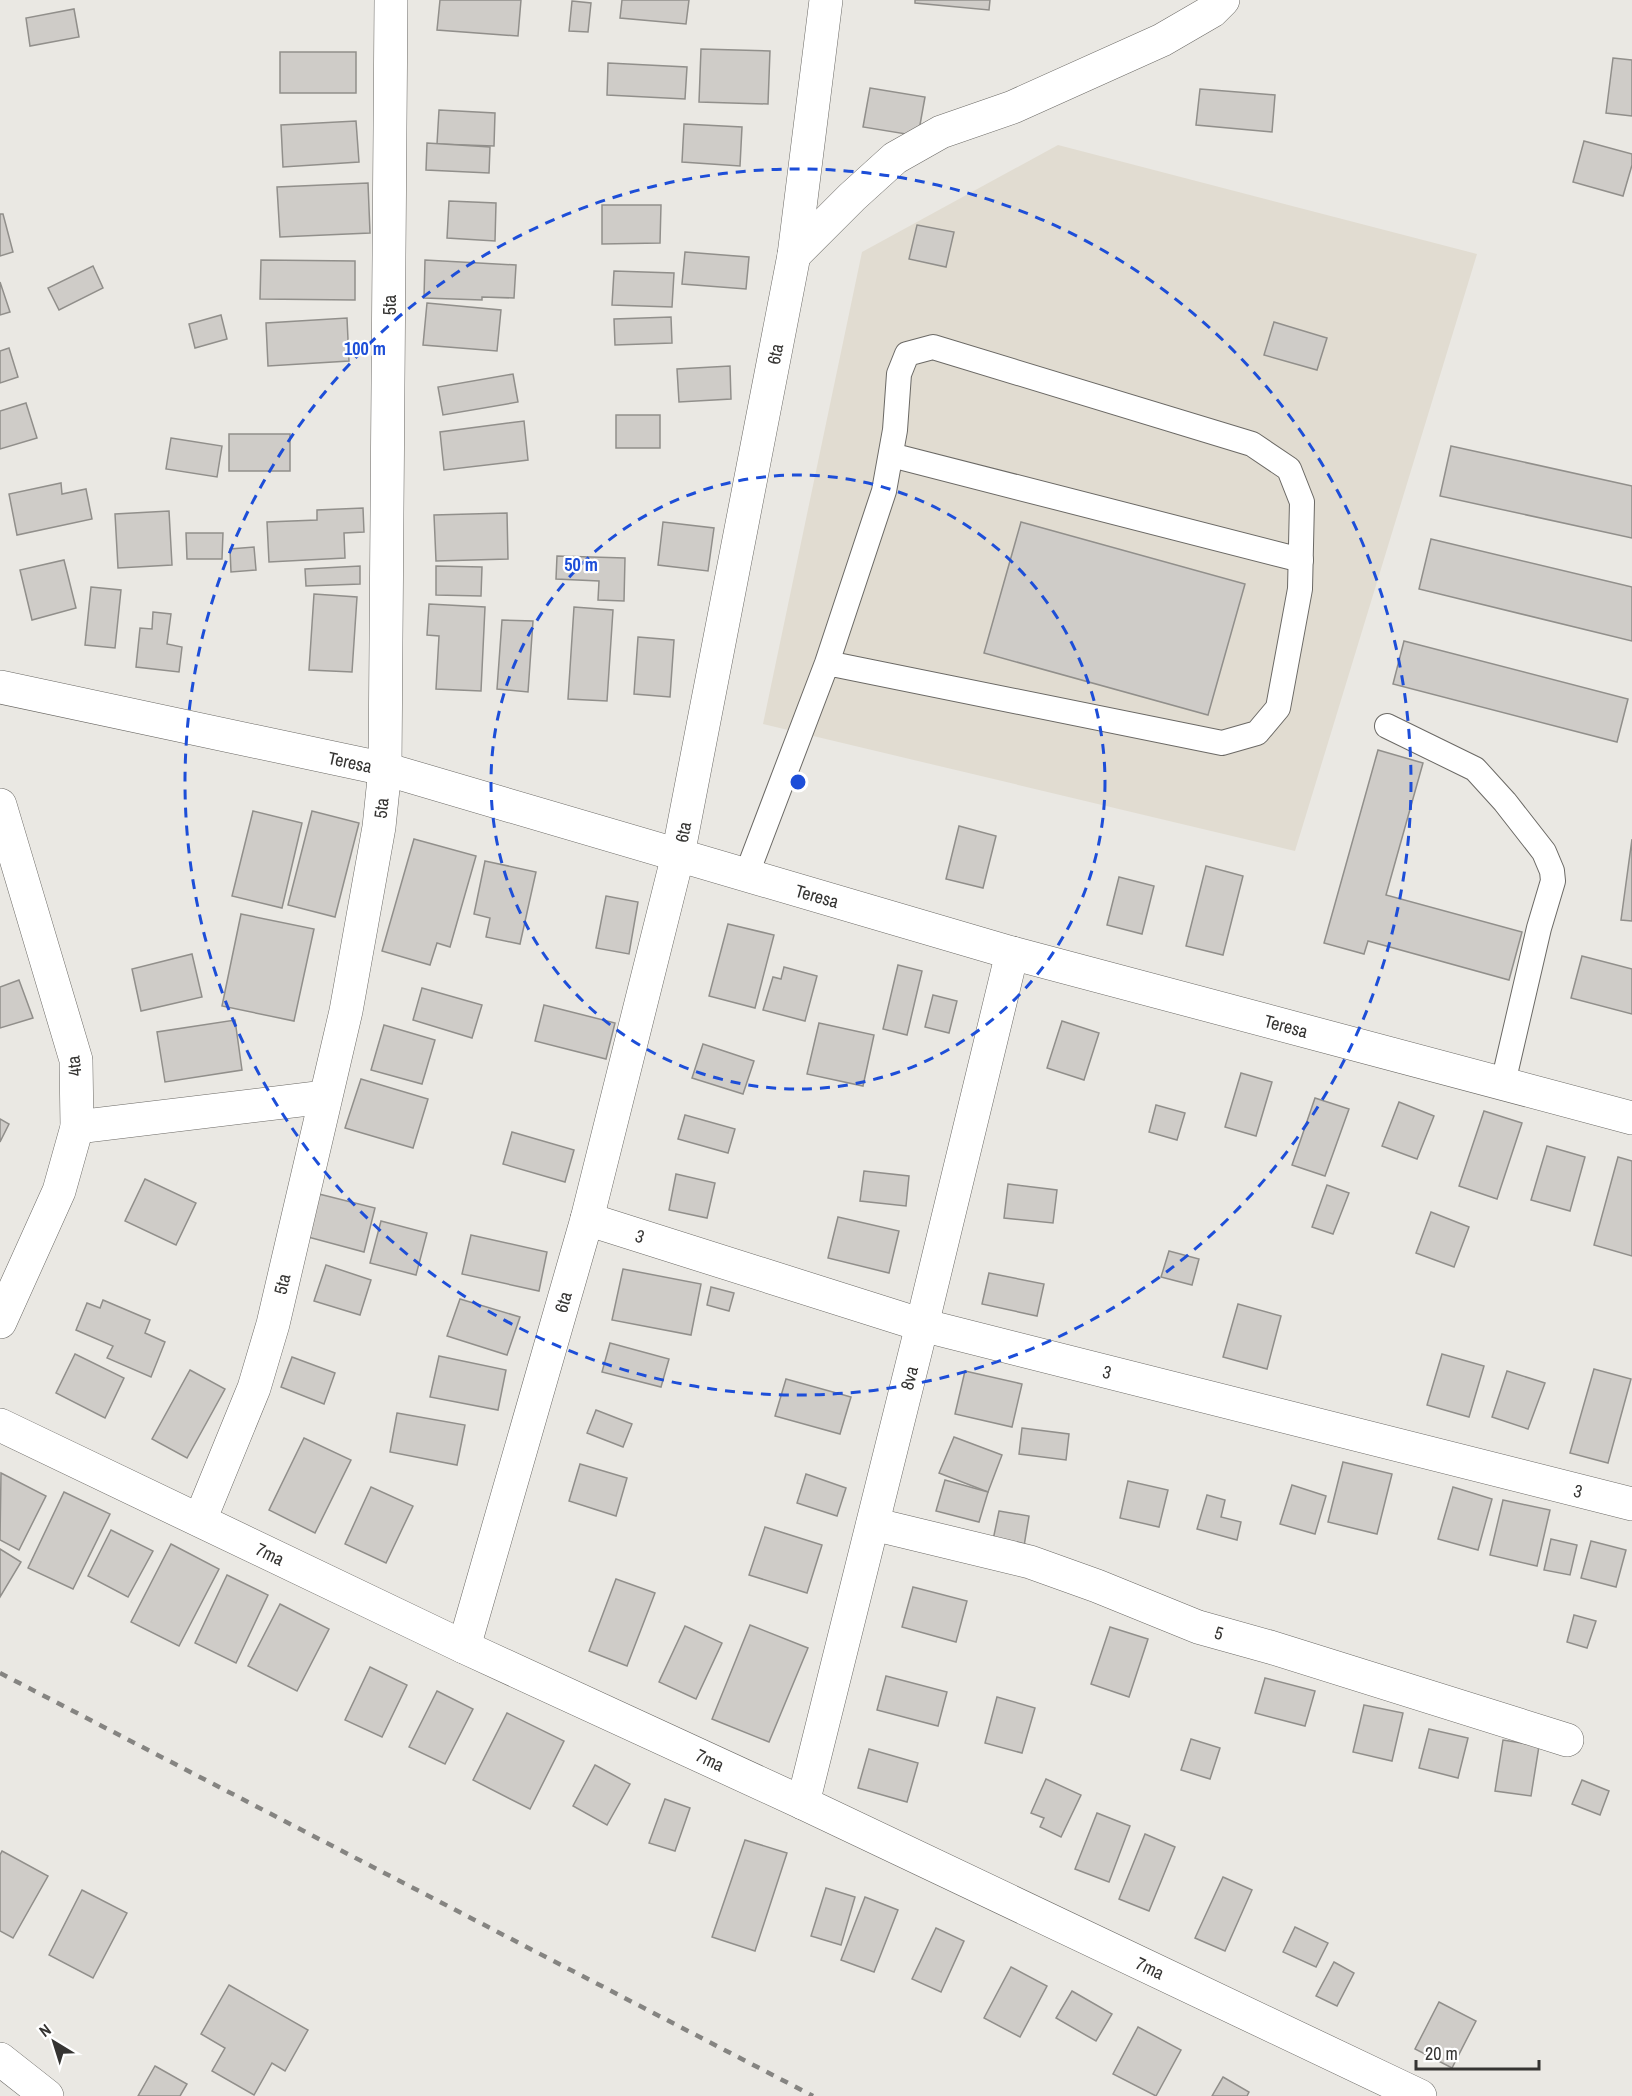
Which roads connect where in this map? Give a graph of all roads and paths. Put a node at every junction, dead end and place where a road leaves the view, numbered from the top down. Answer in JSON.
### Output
{"nodes":[{"id":1,"x":391,"y":0,"type":"edge"},
{"id":2,"x":826,"y":0,"type":"edge"},
{"id":3,"x":1224,"y":0,"type":"edge"},
{"id":4,"x":794,"y":255,"type":"junction"},
{"id":5,"x":891,"y":455,"type":"junction"},
{"id":6,"x":1301,"y":560,"type":"junction"},
{"id":7,"x":827,"y":663,"type":"junction"},
{"id":8,"x":0,"y":687,"type":"edge"},
{"id":9,"x":1387,"y":726,"type":"dead end"},
{"id":10,"x":385,"y":769,"type":"junction"},
{"id":11,"x":0,"y":805,"type":"edge"},
{"id":12,"x":678,"y":855,"type":"junction"},
{"id":13,"x":746,"y":876,"type":"junction"},
{"id":14,"x":1012,"y":953,"type":"junction"},
{"id":15,"x":1503,"y":1083,"type":"junction"},
{"id":16,"x":325,"y":1097,"type":"junction"},
{"id":17,"x":1632,"y":1118,"type":"edge"},
{"id":18,"x":77,"y":1127,"type":"junction"},
{"id":19,"x":587,"y":1219,"type":"junction"},
{"id":20,"x":0,"y":1322,"type":"edge"},
{"id":21,"x":922,"y":1325,"type":"junction"},
{"id":22,"x":0,"y":1425,"type":"edge"},
{"id":23,"x":1632,"y":1504,"type":"edge"},
{"id":24,"x":200,"y":1520,"type":"junction"},
{"id":25,"x":873,"y":1524,"type":"junction"},
{"id":26,"x":464,"y":1647,"type":"junction"},
{"id":27,"x":1567,"y":1740,"type":"dead end"},
{"id":28,"x":803,"y":1803,"type":"junction"},
{"id":29,"x":0,"y":2059,"type":"edge"},
{"id":30,"x":47,"y":2096,"type":"edge"},
{"id":31,"x":1420,"y":2096,"type":"edge"}],
"edges":[{"from":1,"to":10,"type":"street","name":"5ta"},
{"from":2,"to":4,"type":"street","name":"6ta"},
{"from":3,"to":4,"type":"street"},
{"from":4,"to":12,"type":"street","name":"6ta"},
{"from":5,"to":6,"type":"lane"},
{"from":5,"to":6,"type":"lane"},
{"from":5,"to":7,"type":"lane"},
{"from":6,"to":7,"type":"lane"},
{"from":7,"to":13,"type":"lane"},
{"from":8,"to":10,"type":"street","name":"Teresa"},
{"from":9,"to":15,"type":"lane"},
{"from":10,"to":12,"type":"street","name":"Teresa"},
{"from":10,"to":16,"type":"street","name":"5ta"},
{"from":11,"to":18,"type":"street","name":"4ta"},
{"from":12,"to":13,"type":"street","name":"Teresa"},
{"from":12,"to":19,"type":"street","name":"6ta"},
{"from":13,"to":14,"type":"street","name":"Teresa"},
{"from":14,"to":15,"type":"street","name":"Teresa"},
{"from":14,"to":21,"type":"street","name":"8va"},
{"from":15,"to":17,"type":"street","name":"Teresa"},
{"from":16,"to":18,"type":"street"},
{"from":16,"to":24,"type":"street","name":"5ta"},
{"from":18,"to":20,"type":"street","name":"4ta"},
{"from":19,"to":21,"type":"street","name":"3"},
{"from":19,"to":26,"type":"street","name":"6ta"},
{"from":21,"to":23,"type":"street","name":"3"},
{"from":21,"to":25,"type":"street","name":"8va"},
{"from":22,"to":24,"type":"street","name":"7ma"},
{"from":24,"to":26,"type":"street","name":"7ma"},
{"from":25,"to":27,"type":"street","name":"5"},
{"from":25,"to":28,"type":"street","name":"8va"},
{"from":26,"to":28,"type":"street","name":"7ma"},
{"from":28,"to":31,"type":"street","name":"7ma"},
{"from":29,"to":30,"type":"street"}]}
